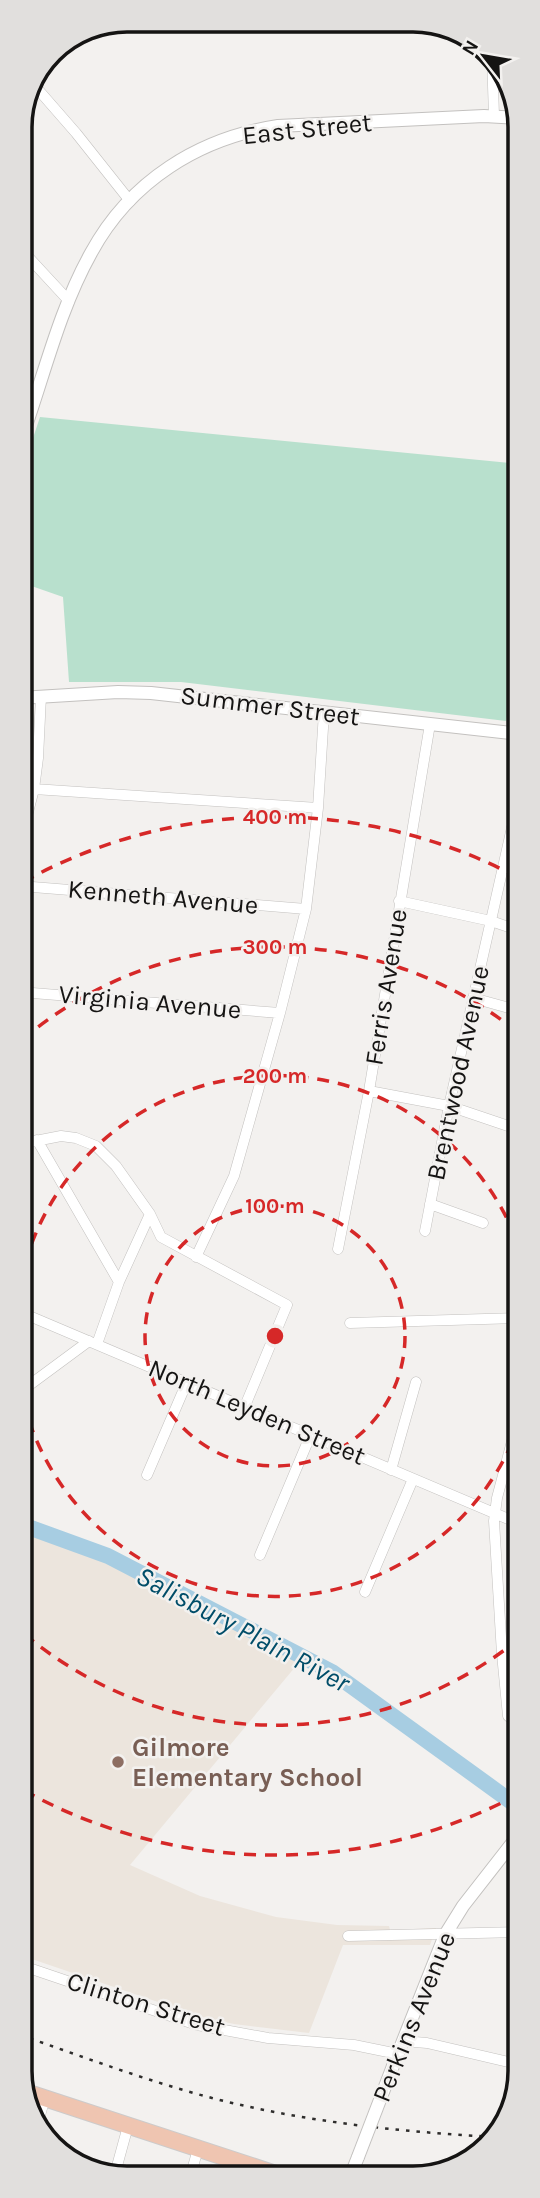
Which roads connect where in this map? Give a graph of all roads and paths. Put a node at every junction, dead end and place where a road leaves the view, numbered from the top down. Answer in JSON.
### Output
{"nodes":[{"id":1,"x":493,"y":75,"type":"edge"},
{"id":2,"x":39,"y":90,"type":"edge"},
{"id":3,"x":494,"y":116,"type":"junction"},
{"id":4,"x":508,"y":117,"type":"edge"},
{"id":5,"x":130,"y":201,"type":"junction"},
{"id":6,"x":32,"y":262,"type":"edge"},
{"id":7,"x":69,"y":301,"type":"junction"},
{"id":8,"x":32,"y":409,"type":"edge"},
{"id":9,"x":41,"y":696,"type":"junction"},
{"id":10,"x":32,"y":697,"type":"edge"},
{"id":11,"x":324,"y":712,"type":"junction"},
{"id":12,"x":430,"y":724,"type":"junction"},
{"id":13,"x":508,"y":733,"type":"edge"},
{"id":14,"x":34,"y":789,"type":"junction"},
{"id":15,"x":32,"y":798,"type":"edge"},
{"id":16,"x":318,"y":808,"type":"junction"},
{"id":17,"x":508,"y":845,"type":"edge"},
{"id":18,"x":32,"y":887,"type":"edge"},
{"id":19,"x":399,"y":901,"type":"junction"},
{"id":20,"x":306,"y":909,"type":"junction"},
{"id":21,"x":491,"y":921,"type":"junction"},
{"id":22,"x":508,"y":927,"type":"edge"},
{"id":23,"x":32,"y":993,"type":"edge"},
{"id":24,"x":473,"y":998,"type":"junction"},
{"id":25,"x":508,"y":1008,"type":"edge"},
{"id":26,"x":280,"y":1013,"type":"junction"},
{"id":27,"x":369,"y":1091,"type":"junction"},
{"id":28,"x":449,"y":1106,"type":"junction"},
{"id":29,"x":508,"y":1126,"type":"edge"},
{"id":30,"x":37,"y":1140,"type":"junction"},
{"id":31,"x":31,"y":1141,"type":"edge"},
{"id":32,"x":430,"y":1204,"type":"junction"},
{"id":33,"x":150,"y":1214,"type":"junction"},
{"id":34,"x":483,"y":1223,"type":"dead end"},
{"id":35,"x":425,"y":1231,"type":"dead end"},
{"id":36,"x":338,"y":1249,"type":"dead end"},
{"id":37,"x":196,"y":1257,"type":"junction"},
{"id":38,"x":119,"y":1283,"type":"junction"},
{"id":39,"x":31,"y":1317,"type":"edge"},
{"id":40,"x":508,"y":1318,"type":"edge"},
{"id":41,"x":350,"y":1323,"type":"dead end"},
{"id":42,"x":93,"y":1342,"type":"junction"},
{"id":43,"x":187,"y":1381,"type":"junction"},
{"id":44,"x":416,"y":1382,"type":"dead end"},
{"id":45,"x":31,"y":1384,"type":"edge"},
{"id":46,"x":245,"y":1406,"type":"junction"},
{"id":47,"x":310,"y":1434,"type":"junction"},
{"id":48,"x":508,"y":1460,"type":"edge"},
{"id":49,"x":391,"y":1470,"type":"junction"},
{"id":50,"x":147,"y":1475,"type":"dead end"},
{"id":51,"x":413,"y":1479,"type":"junction"},
{"id":52,"x":495,"y":1513,"type":"junction"},
{"id":53,"x":508,"y":1519,"type":"edge"},
{"id":54,"x":260,"y":1555,"type":"dead end"},
{"id":55,"x":365,"y":1592,"type":"dead end"},
{"id":56,"x":508,"y":1716,"type":"edge"},
{"id":57,"x":508,"y":1848,"type":"edge"},
{"id":58,"x":508,"y":1932,"type":"edge"},
{"id":59,"x":445,"y":1935,"type":"junction"},
{"id":60,"x":348,"y":1936,"type":"dead end"},
{"id":61,"x":31,"y":1969,"type":"edge"},
{"id":62,"x":403,"y":2041,"type":"junction"},
{"id":63,"x":395,"y":2060,"type":"junction"},
{"id":64,"x":508,"y":2061,"type":"edge"},
{"id":65,"x":35,"y":2095,"type":"edge"},
{"id":66,"x":45,"y":2098,"type":"junction"},
{"id":67,"x":41,"y":2112,"type":"edge"},
{"id":68,"x":128,"y":2126,"type":"junction"},
{"id":69,"x":198,"y":2149,"type":"junction"},
{"id":70,"x":117,"y":2165,"type":"edge"},
{"id":71,"x":193,"y":2166,"type":"edge"},
{"id":72,"x":251,"y":2166,"type":"edge"},
{"id":73,"x":355,"y":2166,"type":"edge"}],
"edges":[{"from":1,"to":3,"type":"street"},
{"from":2,"to":5,"type":"street"},
{"from":3,"to":4,"type":"street","name":"East Street"},
{"from":3,"to":5,"type":"street","name":"East Street"},
{"from":5,"to":7,"type":"street","name":"East Street"},
{"from":6,"to":7,"type":"street"},
{"from":7,"to":8,"type":"street","name":"East Street"},
{"from":9,"to":10,"type":"street","name":"Summer Street"},
{"from":9,"to":11,"type":"street","name":"Summer Street"},
{"from":9,"to":14,"type":"street"},
{"from":11,"to":12,"type":"street","name":"Summer Street"},
{"from":11,"to":16,"type":"street"},
{"from":12,"to":13,"type":"street","name":"Summer Street"},
{"from":12,"to":19,"type":"street","name":"Ferris Avenue"},
{"from":14,"to":15,"type":"street"},
{"from":14,"to":16,"type":"street"},
{"from":16,"to":20,"type":"street"},
{"from":17,"to":21,"type":"street","name":"Brentwood Avenue"},
{"from":18,"to":20,"type":"street","name":"Kenneth Avenue"},
{"from":19,"to":21,"type":"street"},
{"from":19,"to":27,"type":"street","name":"Ferris Avenue"},
{"from":20,"to":26,"type":"street"},
{"from":21,"to":22,"type":"street"},
{"from":21,"to":24,"type":"street","name":"Brentwood Avenue"},
{"from":23,"to":26,"type":"street","name":"Virginia Avenue"},
{"from":24,"to":25,"type":"street"},
{"from":24,"to":28,"type":"street","name":"Brentwood Avenue"},
{"from":26,"to":37,"type":"street"},
{"from":27,"to":28,"type":"street"},
{"from":27,"to":36,"type":"street","name":"Ferris Avenue"},
{"from":28,"to":29,"type":"street"},
{"from":28,"to":32,"type":"street","name":"Brentwood Avenue"},
{"from":30,"to":31,"type":"street"},
{"from":30,"to":33,"type":"street"},
{"from":30,"to":38,"type":"street"},
{"from":32,"to":34,"type":"street"},
{"from":32,"to":35,"type":"street","name":"Brentwood Avenue"},
{"from":33,"to":37,"type":"street"},
{"from":33,"to":38,"type":"street"},
{"from":37,"to":46,"type":"street"},
{"from":38,"to":42,"type":"street"},
{"from":39,"to":42,"type":"street","name":"North Leyden Street"},
{"from":40,"to":41,"type":"street"},
{"from":42,"to":43,"type":"street","name":"North Leyden Street"},
{"from":42,"to":45,"type":"street"},
{"from":43,"to":46,"type":"street","name":"North Leyden Street"},
{"from":43,"to":50,"type":"street"},
{"from":44,"to":49,"type":"street"},
{"from":46,"to":47,"type":"street","name":"North Leyden Street"},
{"from":47,"to":49,"type":"street","name":"North Leyden Street"},
{"from":47,"to":54,"type":"street"},
{"from":48,"to":52,"type":"street"},
{"from":49,"to":51,"type":"street","name":"North Leyden Street"},
{"from":51,"to":52,"type":"street","name":"North Leyden Street"},
{"from":51,"to":55,"type":"street"},
{"from":52,"to":53,"type":"street","name":"North Leyden Street"},
{"from":52,"to":56,"type":"street"},
{"from":57,"to":59,"type":"street","name":"Perkins Avenue"},
{"from":58,"to":59,"type":"street"},
{"from":59,"to":60,"type":"street"},
{"from":59,"to":62,"type":"street","name":"Perkins Avenue"},
{"from":61,"to":63,"type":"street","name":"Clinton Street"},
{"from":62,"to":63,"type":"street","name":"Perkins Avenue"},
{"from":62,"to":64,"type":"street"},
{"from":63,"to":73,"type":"street","name":"Perkins Avenue","bridge":true},
{"from":65,"to":66,"type":"main road"},
{"from":66,"to":67,"type":"street"},
{"from":66,"to":68,"type":"main road"},
{"from":68,"to":69,"type":"main road"},
{"from":68,"to":70,"type":"street"},
{"from":69,"to":71,"type":"street"},
{"from":69,"to":72,"type":"main road"}]}
